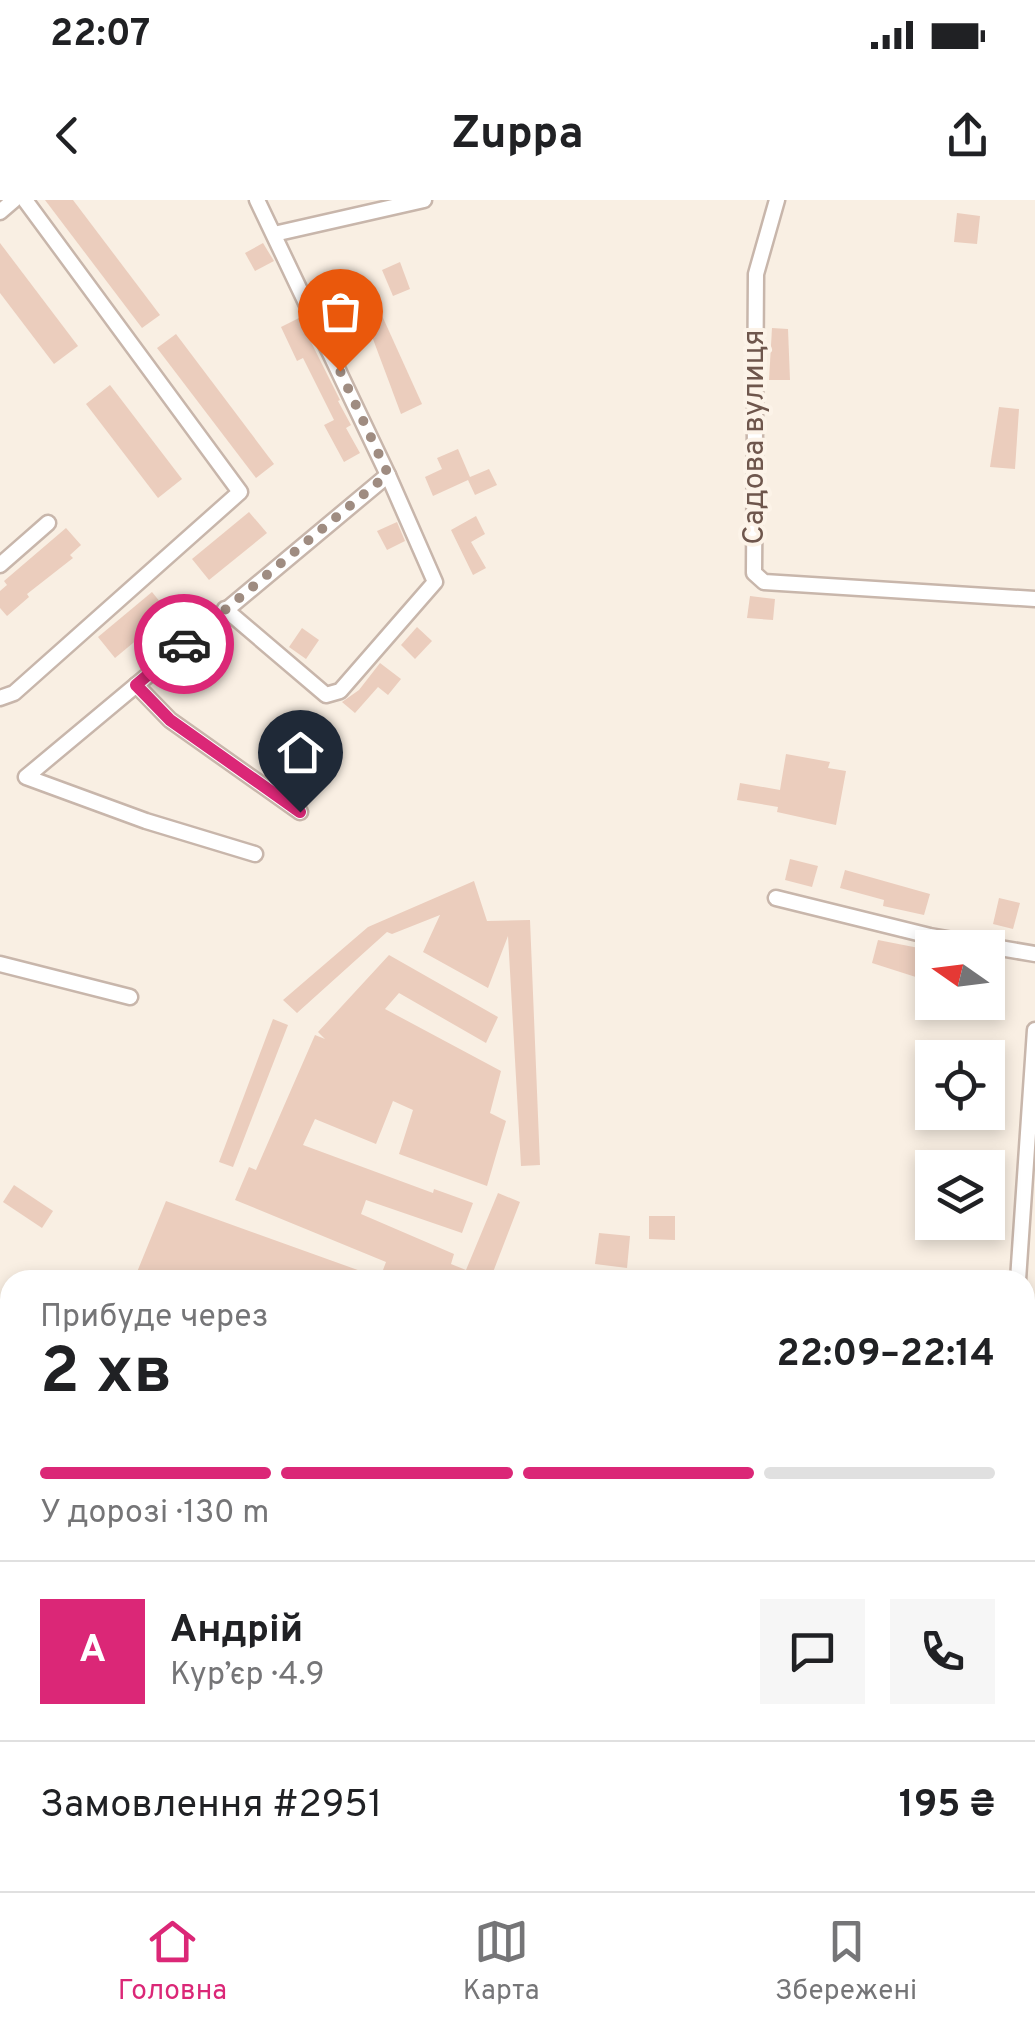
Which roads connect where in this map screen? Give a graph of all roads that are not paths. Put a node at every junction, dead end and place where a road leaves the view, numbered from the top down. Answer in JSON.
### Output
{"nodes":[{"id":1,"x":14,"y":200,"type":"edge"},
{"id":2,"x":25,"y":200,"type":"edge"},
{"id":3,"x":258,"y":200,"type":"edge"},
{"id":4,"x":424,"y":200,"type":"edge"},
{"id":5,"x":777,"y":200,"type":"edge"},
{"id":6,"x":0,"y":212,"type":"edge"},
{"id":7,"x":274,"y":234,"type":"junction"},
{"id":8,"x":388,"y":474,"type":"junction"},
{"id":9,"x":48,"y":524,"type":"dead end"},
{"id":10,"x":0,"y":565,"type":"edge"},
{"id":11,"x":1035,"y":600,"type":"edge"},
{"id":12,"x":226,"y":609,"type":"junction"},
{"id":13,"x":136,"y":685,"type":"junction"},
{"id":14,"x":0,"y":698,"type":"edge"},
{"id":15,"x":300,"y":812,"type":"dead end"},
{"id":16,"x":254,"y":854,"type":"dead end"},
{"id":17,"x":776,"y":898,"type":"dead end"},
{"id":18,"x":1035,"y":954,"type":"edge"},
{"id":19,"x":0,"y":964,"type":"edge"},
{"id":20,"x":130,"y":997,"type":"dead end"},
{"id":21,"x":1035,"y":1030,"type":"edge"},
{"id":22,"x":1019,"y":1270,"type":"edge"}],
"edges":[{"from":1,"to":6,"type":"street"},
{"from":2,"to":14,"type":"street"},
{"from":3,"to":7,"type":"street"},
{"from":4,"to":7,"type":"street"},
{"from":5,"to":11,"type":"street","name":"Садова вулиця"},
{"from":7,"to":8,"type":"street"},
{"from":8,"to":12,"type":"street"},
{"from":8,"to":12,"type":"street"},
{"from":9,"to":10,"type":"street"},
{"from":12,"to":13,"type":"street"},
{"from":13,"to":15,"type":"street"},
{"from":13,"to":16,"type":"street"},
{"from":17,"to":18,"type":"street"},
{"from":19,"to":20,"type":"street"},
{"from":21,"to":22,"type":"street"}]}
